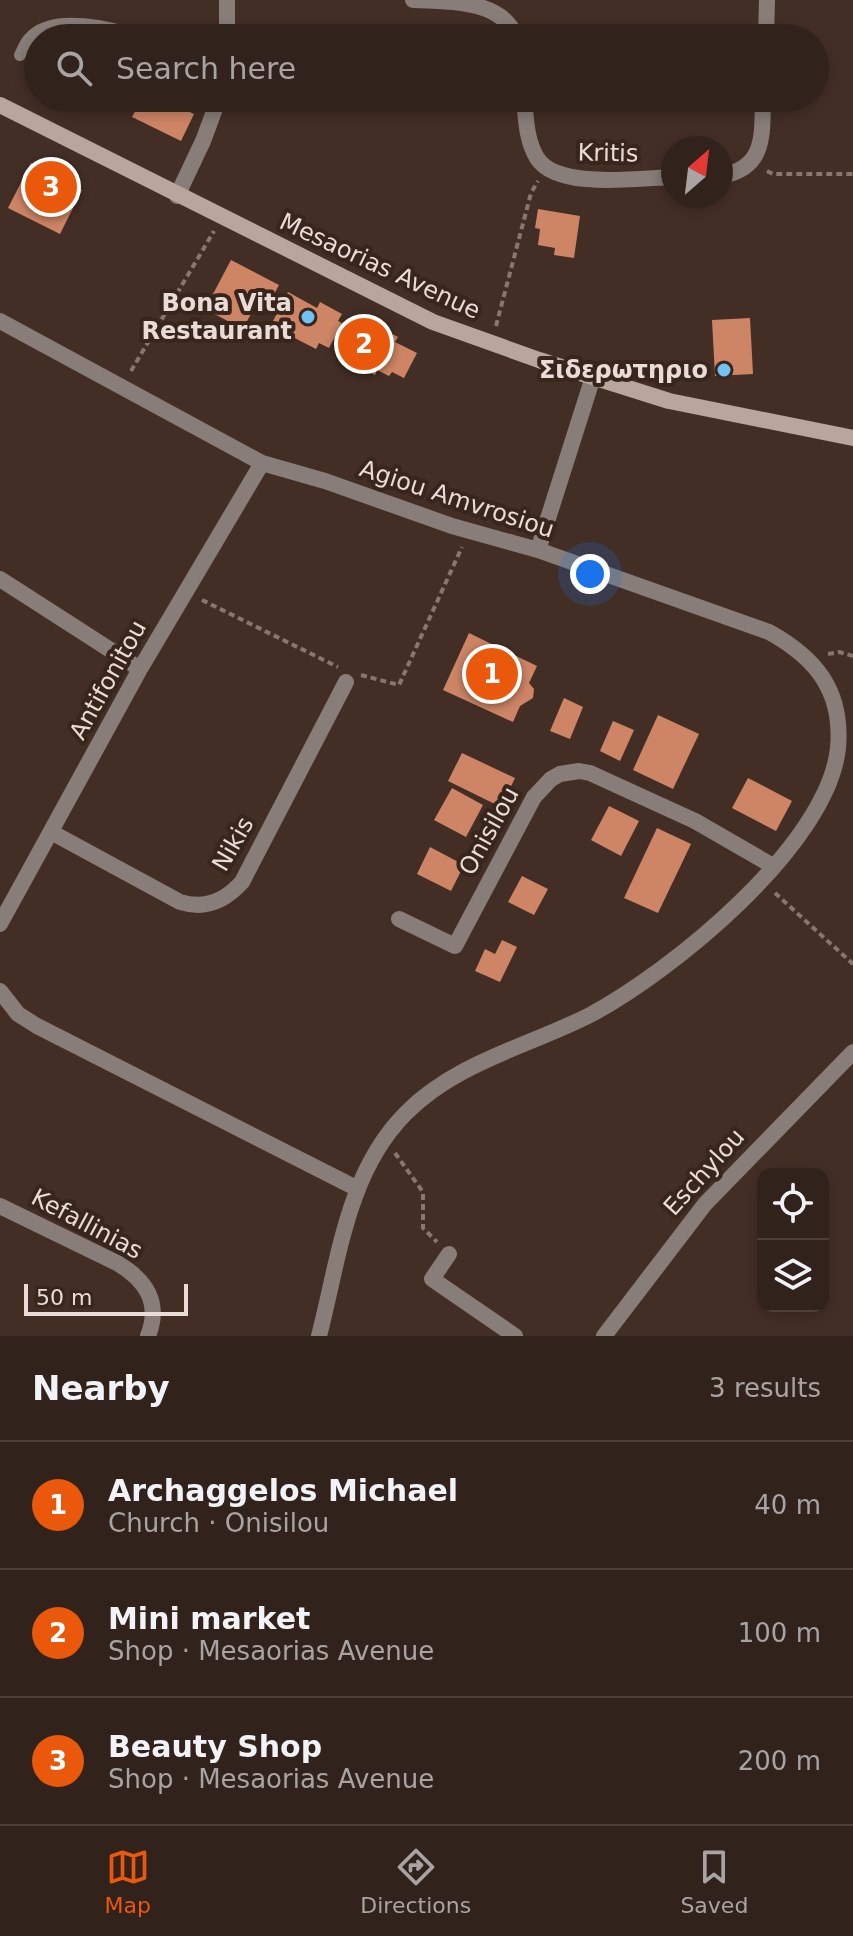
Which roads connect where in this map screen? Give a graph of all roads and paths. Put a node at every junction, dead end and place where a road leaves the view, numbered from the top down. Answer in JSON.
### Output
{"nodes":[{"id":1,"x":227,"y":0,"type":"edge"},
{"id":2,"x":413,"y":0,"type":"edge"},
{"id":3,"x":767,"y":0,"type":"edge"},
{"id":4,"x":74,"y":24,"type":"edge"},
{"id":5,"x":96,"y":24,"type":"edge"},
{"id":6,"x":227,"y":24,"type":"edge"},
{"id":7,"x":509,"y":24,"type":"edge"},
{"id":8,"x":766,"y":24,"type":"edge"},
{"id":9,"x":24,"y":47,"type":"edge"},
{"id":10,"x":20,"y":55,"type":"dead end"},
{"id":11,"x":0,"y":105,"type":"edge"},
{"id":12,"x":214,"y":112,"type":"edge"},
{"id":13,"x":526,"y":112,"type":"edge"},
{"id":14,"x":762,"y":112,"type":"edge"},
{"id":15,"x":750,"y":163,"type":"junction"},
{"id":16,"x":545,"y":168,"type":"junction"},
{"id":17,"x":733,"y":173,"type":"edge"},
{"id":18,"x":853,"y":174,"type":"edge"},
{"id":19,"x":661,"y":177,"type":"edge"},
{"id":20,"x":177,"y":196,"type":"junction"},
{"id":21,"x":222,"y":218,"type":"junction"},
{"id":22,"x":0,"y":321,"type":"edge"},
{"id":23,"x":492,"y":343,"type":"junction"},
{"id":24,"x":593,"y":377,"type":"junction"},
{"id":25,"x":121,"y":387,"type":"junction"},
{"id":26,"x":853,"y":438,"type":"edge"},
{"id":27,"x":262,"y":463,"type":"junction"},
{"id":28,"x":470,"y":531,"type":"junction"},
{"id":29,"x":538,"y":550,"type":"junction"},
{"id":30,"x":0,"y":579,"type":"edge"},
{"id":31,"x":186,"y":592,"type":"junction"},
{"id":32,"x":853,"y":656,"type":"edge"},
{"id":33,"x":811,"y":661,"type":"junction"},
{"id":34,"x":140,"y":669,"type":"junction"},
{"id":35,"x":345,"y":676,"type":"junction"},
{"id":36,"x":51,"y":832,"type":"junction"},
{"id":37,"x":773,"y":866,"type":"junction"},
{"id":38,"x":760,"y":880,"type":"junction"},
{"id":39,"x":399,"y":919,"type":"dead end"},
{"id":40,"x":0,"y":924,"type":"edge"},
{"id":41,"x":853,"y":964,"type":"edge"},
{"id":42,"x":0,"y":991,"type":"edge"},
{"id":43,"x":853,"y":1052,"type":"edge"},
{"id":44,"x":384,"y":1138,"type":"junction"},
{"id":45,"x":356,"y":1188,"type":"junction"},
{"id":46,"x":0,"y":1206,"type":"edge"},
{"id":47,"x":449,"y":1254,"type":"joint"},
{"id":48,"x":148,"y":1336,"type":"edge"},
{"id":49,"x":319,"y":1336,"type":"edge"},
{"id":50,"x":515,"y":1336,"type":"edge"},
{"id":51,"x":604,"y":1336,"type":"edge"}],
"edges":[{"from":1,"to":6,"type":"street"},
{"from":2,"to":7,"type":"street"},
{"from":3,"to":8,"type":"street"},
{"from":4,"to":5,"type":"lane"},
{"from":9,"to":10,"type":"lane"},
{"from":11,"to":20,"type":"main road","name":"Mesaorias Avenue"},
{"from":12,"to":20,"type":"street"},
{"from":13,"to":16,"type":"street"},
{"from":14,"to":15,"type":"street"},
{"from":15,"to":17,"type":"street"},
{"from":15,"to":18,"type":"path"},
{"from":16,"to":19,"type":"street","name":"Kritis"},
{"from":16,"to":23,"type":"path"},
{"from":20,"to":21,"type":"main road","name":"Mesaorias Avenue"},
{"from":21,"to":23,"type":"main road","name":"Mesaorias Avenue"},
{"from":21,"to":25,"type":"path"},
{"from":22,"to":25,"type":"street","name":"Agiou Amvrosiou"},
{"from":23,"to":24,"type":"main road","name":"Mesaorias Avenue"},
{"from":24,"to":26,"type":"main road","name":"Mesaorias Avenue"},
{"from":24,"to":29,"type":"street"},
{"from":25,"to":27,"type":"street","name":"Agiou Amvrosiou"},
{"from":27,"to":28,"type":"street","name":"Agiou Amvrosiou"},
{"from":27,"to":31,"type":"street","name":"Antifonitou"},
{"from":28,"to":29,"type":"street","name":"Agiou Amvrosiou"},
{"from":28,"to":35,"type":"path"},
{"from":29,"to":33,"type":"street","name":"Agiou Amvrosiou"},
{"from":30,"to":34,"type":"street"},
{"from":31,"to":34,"type":"street","name":"Antifonitou"},
{"from":31,"to":35,"type":"path"},
{"from":32,"to":33,"type":"path"},
{"from":33,"to":37,"type":"street","name":"Agiou Amvrosiou"},
{"from":34,"to":36,"type":"street","name":"Antifonitou"},
{"from":35,"to":36,"type":"street","name":"Nikis"},
{"from":36,"to":40,"type":"street","name":"Antifonitou"},
{"from":37,"to":38,"type":"street","name":"Agiou Amvrosiou"},
{"from":37,"to":39,"type":"street","name":"Onisilou"},
{"from":38,"to":41,"type":"path"},
{"from":38,"to":44,"type":"street","name":"Agiou Amvrosiou"},
{"from":42,"to":45,"type":"street"},
{"from":43,"to":51,"type":"street","name":"Eschylou"},
{"from":44,"to":45,"type":"street","name":"Agiou Amvrosiou"},
{"from":44,"to":47,"type":"path"},
{"from":45,"to":49,"type":"street","name":"Agiou Amvrosiou"},
{"from":46,"to":48,"type":"street","name":"Kefallinias"},
{"from":47,"to":50,"type":"street"}]}
